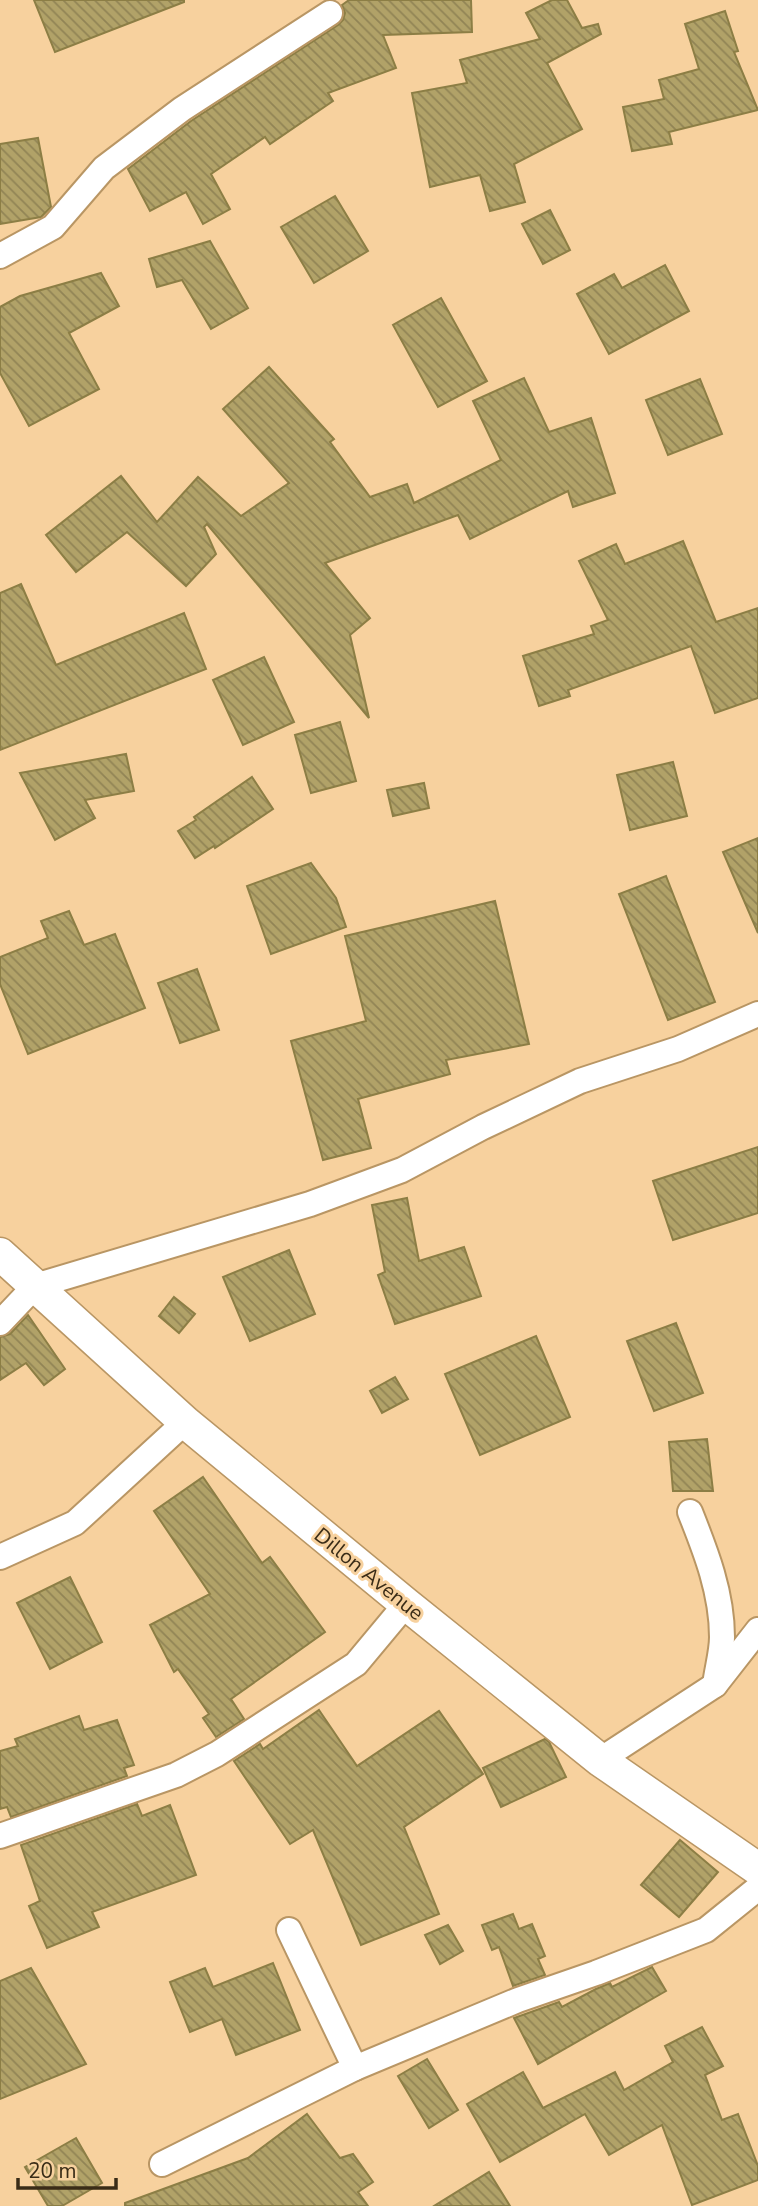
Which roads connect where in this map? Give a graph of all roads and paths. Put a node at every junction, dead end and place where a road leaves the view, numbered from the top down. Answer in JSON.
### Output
{"nodes":[{"id":1,"x":330,"y":13,"type":"dead end"},
{"id":2,"x":0,"y":256,"type":"edge"},
{"id":3,"x":758,"y":1014,"type":"edge"},
{"id":4,"x":0,"y":1254,"type":"edge"},
{"id":5,"x":35,"y":1286,"type":"junction"},
{"id":6,"x":0,"y":1323,"type":"edge"},
{"id":7,"x":185,"y":1422,"type":"junction"},
{"id":8,"x":690,"y":1512,"type":"dead end"},
{"id":9,"x":0,"y":1558,"type":"edge"},
{"id":10,"x":406,"y":1604,"type":"junction"},
{"id":11,"x":758,"y":1630,"type":"edge"},
{"id":12,"x":715,"y":1685,"type":"junction"},
{"id":13,"x":600,"y":1760,"type":"junction"},
{"id":14,"x":0,"y":1836,"type":"edge"},
{"id":15,"x":758,"y":1869,"type":"edge"},
{"id":16,"x":758,"y":1888,"type":"edge"},
{"id":17,"x":289,"y":1930,"type":"dead end"},
{"id":18,"x":355,"y":2068,"type":"junction"},
{"id":19,"x":162,"y":2164,"type":"dead end"}],
"edges":[{"from":1,"to":2,"type":"street"},
{"from":3,"to":5,"type":"street"},
{"from":4,"to":5,"type":"street","name":"Dillon Avenue"},
{"from":5,"to":6,"type":"street"},
{"from":5,"to":7,"type":"street","name":"Dillon Avenue"},
{"from":7,"to":9,"type":"street"},
{"from":7,"to":10,"type":"street","name":"Dillon Avenue"},
{"from":8,"to":12,"type":"street"},
{"from":10,"to":13,"type":"street","name":"Dillon Avenue"},
{"from":10,"to":14,"type":"street"},
{"from":11,"to":12,"type":"street"},
{"from":12,"to":13,"type":"street"},
{"from":13,"to":15,"type":"street","name":"Dillon Avenue"},
{"from":16,"to":18,"type":"street"},
{"from":17,"to":18,"type":"street"},
{"from":18,"to":19,"type":"street"}]}
